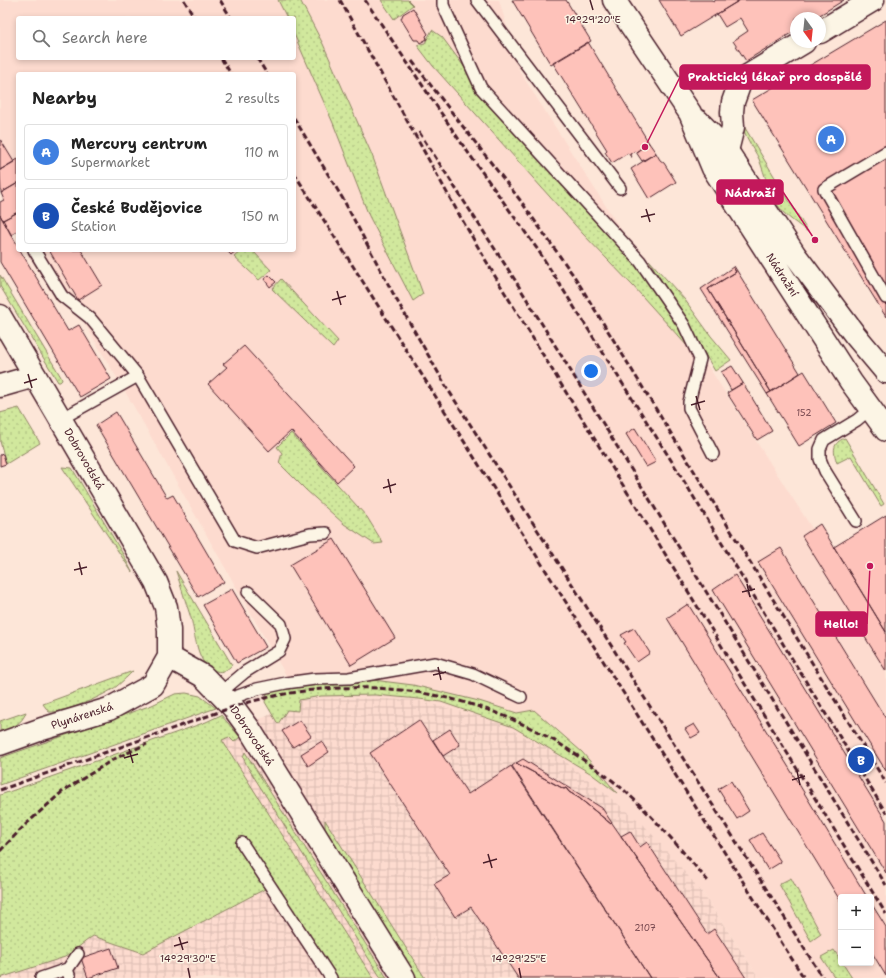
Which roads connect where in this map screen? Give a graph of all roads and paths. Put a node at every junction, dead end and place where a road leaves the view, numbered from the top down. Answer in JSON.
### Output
{"nodes":[{"id":1,"x":443,"y":0,"type":"edge"},
{"id":2,"x":477,"y":0,"type":"edge"},
{"id":3,"x":614,"y":0,"type":"edge"},
{"id":4,"x":873,"y":0,"type":"edge"},
{"id":5,"x":826,"y":28,"type":"edge"},
{"id":6,"x":794,"y":48,"type":"edge"},
{"id":7,"x":690,"y":113,"type":"junction"},
{"id":8,"x":727,"y":151,"type":"junction"},
{"id":9,"x":886,"y":152,"type":"edge"},
{"id":10,"x":620,"y":188,"type":"dead end"},
{"id":11,"x":35,"y":252,"type":"edge"},
{"id":12,"x":886,"y":298,"type":"edge"},
{"id":13,"x":0,"y":316,"type":"edge"},
{"id":14,"x":886,"y":372,"type":"edge"},
{"id":15,"x":35,"y":376,"type":"junction"},
{"id":16,"x":138,"y":376,"type":"junction"},
{"id":17,"x":0,"y":386,"type":"edge"},
{"id":18,"x":870,"y":409,"type":"junction"},
{"id":19,"x":60,"y":419,"type":"junction"},
{"id":20,"x":886,"y":430,"type":"edge"},
{"id":21,"x":713,"y":454,"type":"dead end"},
{"id":22,"x":856,"y":521,"type":"dead end"},
{"id":23,"x":326,"y":533,"type":"dead end"},
{"id":24,"x":248,"y":592,"type":"dead end"},
{"id":25,"x":169,"y":657,"type":"junction"},
{"id":26,"x":224,"y":697,"type":"junction"},
{"id":27,"x":521,"y":697,"type":"dead end"},
{"id":28,"x":0,"y":744,"type":"edge"},
{"id":29,"x":242,"y":843,"type":"dead end"},
{"id":30,"x":78,"y":954,"type":"dead end"},
{"id":31,"x":69,"y":974,"type":"edge"},
{"id":32,"x":41,"y":978,"type":"edge"},
{"id":33,"x":331,"y":978,"type":"edge"},
{"id":34,"x":404,"y":978,"type":"edge"}],
"edges":[{"from":1,"to":21,"type":"lane"},
{"from":2,"to":10,"type":"lane"},
{"from":3,"to":7,"type":"main road","name":"Nádražní"},
{"from":4,"to":5,"type":"main road"},
{"from":6,"to":8,"type":"main road"},
{"from":7,"to":8,"type":"main road","name":"Nádražní"},
{"from":7,"to":18,"type":"main road","name":"Nádražní"},
{"from":8,"to":14,"type":"main road","name":"Nádražní"},
{"from":9,"to":12,"type":"lane"},
{"from":11,"to":16,"type":"lane"},
{"from":13,"to":15,"type":"main road","name":"Dobrovodská"},
{"from":15,"to":17,"type":"main road"},
{"from":15,"to":19,"type":"main road","name":"Dobrovodská"},
{"from":16,"to":19,"type":"lane"},
{"from":16,"to":23,"type":"lane"},
{"from":18,"to":20,"type":"main road","name":"Nádražní"},
{"from":18,"to":22,"type":"lane"},
{"from":19,"to":25,"type":"main road","name":"Dobrovodská"},
{"from":24,"to":26,"type":"lane"},
{"from":25,"to":26,"type":"main road","name":"Dobrovodská"},
{"from":25,"to":28,"type":"main road","name":"Plynárenská"},
{"from":26,"to":27,"type":"lane"},
{"from":26,"to":34,"type":"main road","name":"Dobrovodská"},
{"from":29,"to":33,"type":"lane"},
{"from":30,"to":31,"type":"lane"},
{"from":31,"to":32,"type":"lane"}]}
